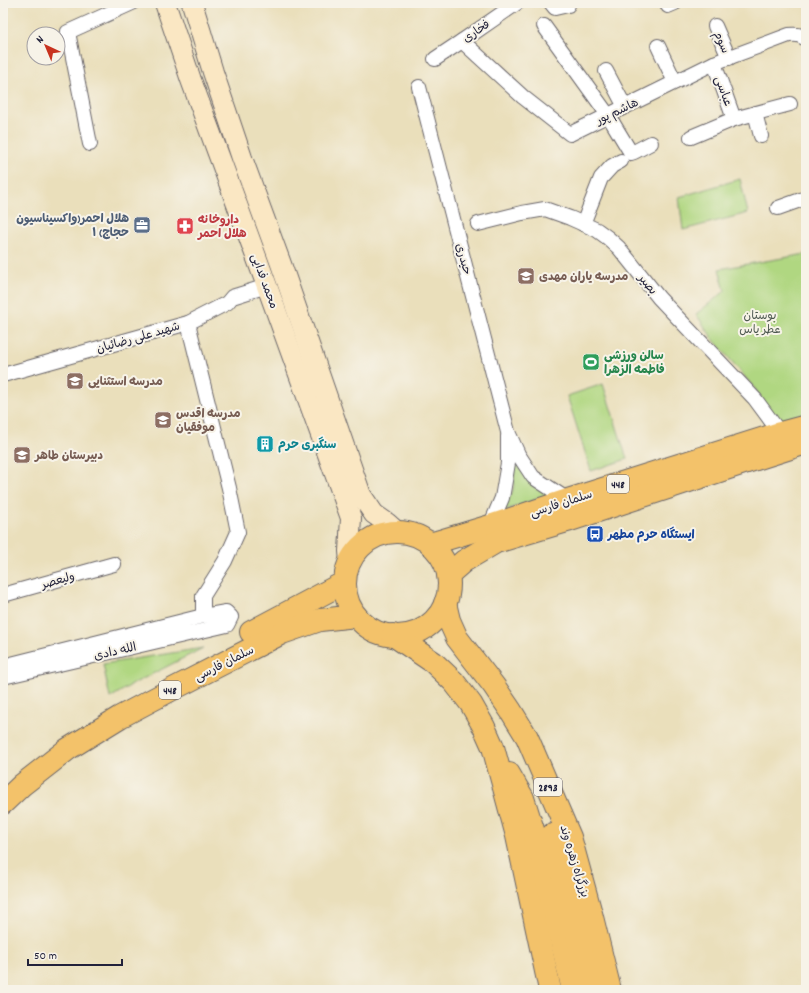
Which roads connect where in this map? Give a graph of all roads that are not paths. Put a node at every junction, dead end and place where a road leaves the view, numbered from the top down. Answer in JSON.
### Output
{"nodes":[{"id":1,"x":132,"y":3,"type":"edge"},
{"id":2,"x":165,"y":3,"type":"edge"},
{"id":3,"x":192,"y":3,"type":"edge"},
{"id":4,"x":517,"y":3,"type":"edge"},
{"id":5,"x":551,"y":3,"type":"edge"},
{"id":6,"x":568,"y":5,"type":"dead end"},
{"id":7,"x":544,"y":26,"type":"dead end"},
{"id":8,"x":715,"y":26,"type":"dead end"},
{"id":9,"x":801,"y":37,"type":"edge"},
{"id":10,"x":462,"y":41,"type":"junction"},
{"id":11,"x":658,"y":46,"type":"dead end"},
{"id":12,"x":729,"y":58,"type":"junction"},
{"id":13,"x":435,"y":59,"type":"dead end"},
{"id":14,"x":714,"y":63,"type":"junction"},
{"id":15,"x":606,"y":71,"type":"dead end"},
{"id":16,"x":213,"y":72,"type":"junction"},
{"id":17,"x":191,"y":80,"type":"junction"},
{"id":18,"x":675,"y":82,"type":"junction"},
{"id":19,"x":419,"y":87,"type":"dead end"},
{"id":20,"x":790,"y":104,"type":"dead end"},
{"id":21,"x":625,"y":107,"type":"junction"},
{"id":22,"x":755,"y":113,"type":"junction"},
{"id":23,"x":608,"y":115,"type":"junction"},
{"id":24,"x":734,"y":119,"type":"junction"},
{"id":25,"x":761,"y":136,"type":"dead end"},
{"id":26,"x":691,"y":137,"type":"dead end"},
{"id":27,"x":651,"y":143,"type":"dead end"},
{"id":28,"x":90,"y":144,"type":"dead end"},
{"id":29,"x":621,"y":161,"type":"dead end"},
{"id":30,"x":806,"y":198,"type":"edge"},
{"id":31,"x":778,"y":208,"type":"dead end"},
{"id":32,"x":478,"y":224,"type":"dead end"},
{"id":33,"x":583,"y":224,"type":"junction"},
{"id":34,"x":267,"y":286,"type":"junction"},
{"id":35,"x":188,"y":323,"type":"junction"},
{"id":36,"x":3,"y":375,"type":"edge"},
{"id":37,"x":806,"y":426,"type":"edge"},
{"id":38,"x":508,"y":432,"type":"junction"},
{"id":39,"x":780,"y":433,"type":"junction"},
{"id":40,"x":806,"y":443,"type":"edge"},
{"id":41,"x":568,"y":500,"type":"junction"},
{"id":42,"x":490,"y":526,"type":"junction"},
{"id":43,"x":397,"y":532,"type":"junction"},
{"id":44,"x":430,"y":544,"type":"junction"},
{"id":45,"x":114,"y":564,"type":"dead end"},
{"id":46,"x":348,"y":572,"type":"junction"},
{"id":47,"x":448,"y":575,"type":"junction"},
{"id":48,"x":3,"y":595,"type":"edge"},
{"id":49,"x":445,"y":602,"type":"junction"},
{"id":50,"x":203,"y":616,"type":"junction"},
{"id":51,"x":356,"y":616,"type":"junction"},
{"id":52,"x":393,"y":635,"type":"junction"},
{"id":53,"x":3,"y":666,"type":"edge"},
{"id":54,"x":3,"y":677,"type":"edge"},
{"id":55,"x":527,"y":737,"type":"junction"},
{"id":56,"x":493,"y":747,"type":"junction"},
{"id":57,"x":3,"y":785,"type":"edge"},
{"id":58,"x":3,"y":802,"type":"edge"},
{"id":59,"x":550,"y":990,"type":"edge"},
{"id":60,"x":573,"y":990,"type":"edge"},
{"id":61,"x":590,"y":990,"type":"edge"},
{"id":62,"x":610,"y":990,"type":"edge"}],
"edges":[{"from":1,"to":28,"type":"street"},
{"from":2,"to":17,"type":"street","name":"محمد فدایی"},
{"from":3,"to":16,"type":"street","name":"محمد فدایی"},
{"from":4,"to":10,"type":"street","name":"فخاری"},
{"from":5,"to":6,"type":"street"},
{"from":7,"to":23,"type":"street"},
{"from":8,"to":12,"type":"street","name":"سوم"},
{"from":9,"to":12,"type":"street","name":"هاشم پور"},
{"from":10,"to":13,"type":"street","name":"فخاری"},
{"from":10,"to":23,"type":"street","name":"هاشم پور"},
{"from":11,"to":18,"type":"street"},
{"from":12,"to":14,"type":"street","name":"هاشم پور"},
{"from":14,"to":18,"type":"street","name":"هاشم پور"},
{"from":14,"to":24,"type":"street","name":"عباسی"},
{"from":15,"to":21,"type":"street"},
{"from":16,"to":17,"type":"street"},
{"from":16,"to":43,"type":"street","name":"محمد فدایی"},
{"from":17,"to":34,"type":"street","name":"محمد فدایی"},
{"from":18,"to":21,"type":"street","name":"هاشم پور"},
{"from":19,"to":38,"type":"street","name":"حیدری"},
{"from":20,"to":22,"type":"street","name":"عباسی"},
{"from":21,"to":23,"type":"street","name":"هاشم پور"},
{"from":22,"to":24,"type":"street","name":"عباسی"},
{"from":22,"to":25,"type":"street"},
{"from":23,"to":27,"type":"street"},
{"from":24,"to":26,"type":"street","name":"عباسی"},
{"from":29,"to":33,"type":"street"},
{"from":30,"to":31,"type":"street"},
{"from":32,"to":33,"type":"street","name":"بصیر"},
{"from":33,"to":39,"type":"street","name":"بصیر"},
{"from":34,"to":35,"type":"street","name":"شهید علی رضائیان"},
{"from":34,"to":46,"type":"street","name":"محمد فدایی"},
{"from":35,"to":36,"type":"street","name":"شهید علی رضائیان"},
{"from":35,"to":50,"type":"street"},
{"from":37,"to":39,"type":"main road","name":"سلمان فارسی","number":"448"},
{"from":38,"to":41,"type":"street"},
{"from":38,"to":42,"type":"street"},
{"from":39,"to":41,"type":"main road","name":"سلمان فارسی","number":"448"},
{"from":40,"to":47,"type":"main road","name":"سلمان فارسی","number":"448"},
{"from":41,"to":42,"type":"main road","name":"سلمان فارسی","number":"448"},
{"from":42,"to":44,"type":"main road","name":"سلمان فارسی","number":"448"},
{"from":43,"to":44,"type":"main road"},
{"from":43,"to":46,"type":"main road"},
{"from":44,"to":47,"type":"main road"},
{"from":45,"to":48,"type":"street","name":"ولیعصر"},
{"from":46,"to":51,"type":"main road"},
{"from":46,"to":57,"type":"main road","name":"سلمان فارسی","number":"448"},
{"from":47,"to":49,"type":"main road"},
{"from":49,"to":52,"type":"main road"},
{"from":49,"to":55,"type":"main road","name":"بزرگراه زهره وند","number":"2893"},
{"from":50,"to":53,"type":"street","name":"الله دادی"},
{"from":50,"to":54,"type":"street","name":"الله دادی"},
{"from":51,"to":52,"type":"main road"},
{"from":51,"to":58,"type":"main road","name":"سلمان فارسی","number":"448"},
{"from":52,"to":56,"type":"main road"},
{"from":55,"to":61,"type":"main road","name":"بزرگراه زهره وند"},
{"from":55,"to":62,"type":"main road","name":"بزرگراه زهره وند","number":"2893"},
{"from":56,"to":59,"type":"main road"},
{"from":56,"to":60,"type":"main road"}]}
